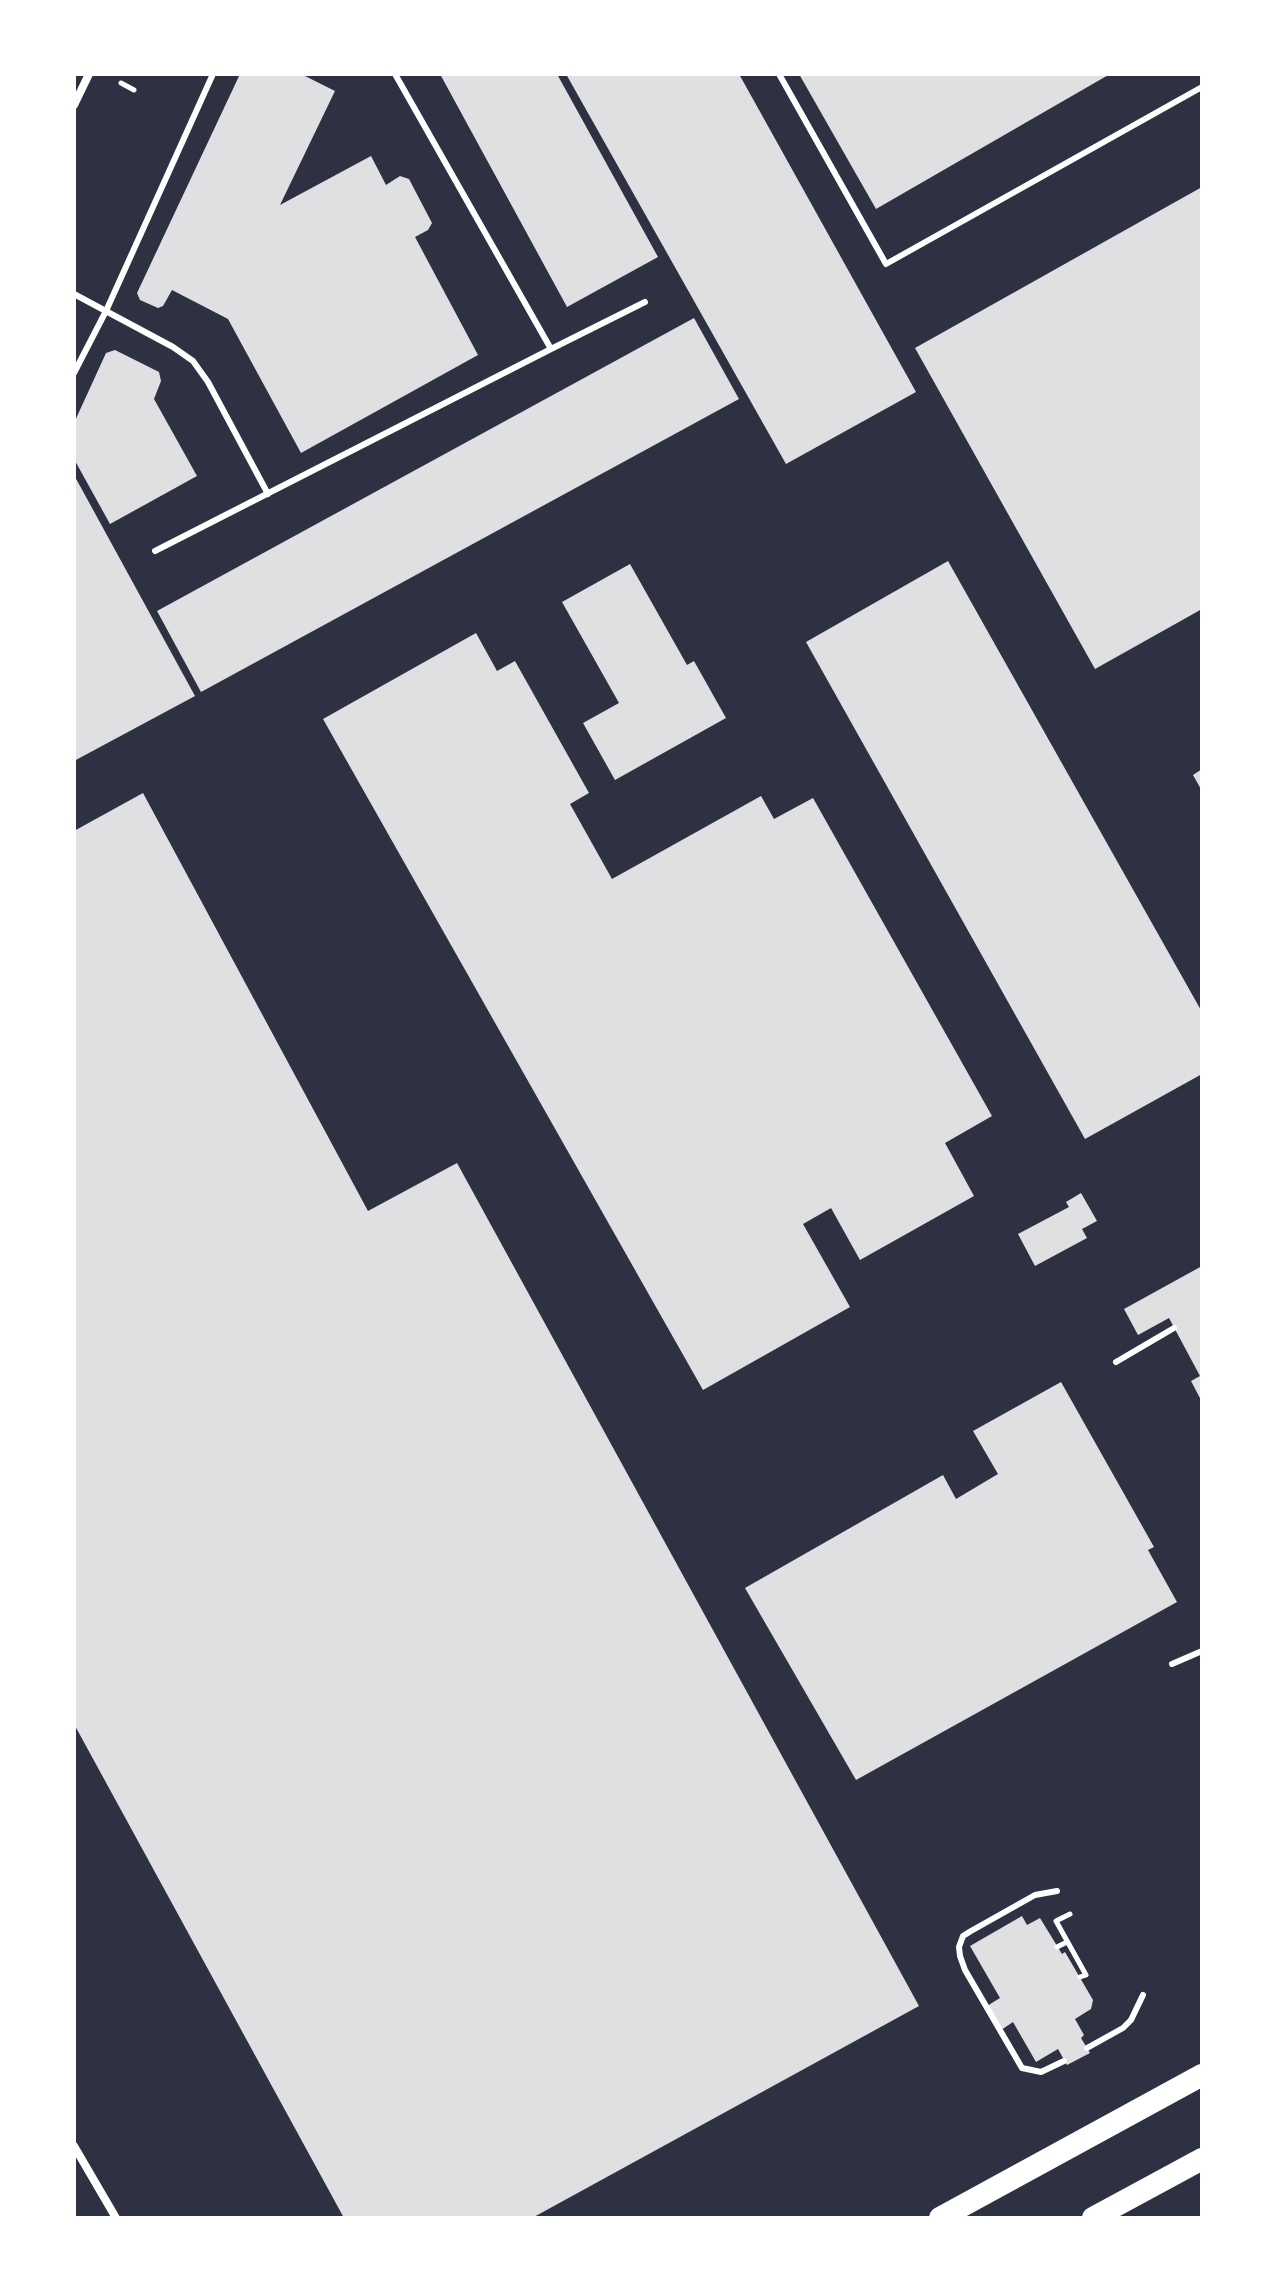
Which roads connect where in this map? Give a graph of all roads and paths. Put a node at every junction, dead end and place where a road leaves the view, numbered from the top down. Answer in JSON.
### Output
{"nodes":[{"id":1,"x":89,"y":74,"type":"edge"},
{"id":2,"x":213,"y":74,"type":"edge"},
{"id":3,"x":395,"y":74,"type":"edge"},
{"id":4,"x":779,"y":74,"type":"edge"},
{"id":5,"x":121,"y":83,"type":"dead end"},
{"id":6,"x":1202,"y":87,"type":"edge"},
{"id":7,"x":134,"y":90,"type":"dead end"},
{"id":8,"x":74,"y":105,"type":"edge"},
{"id":9,"x":74,"y":294,"type":"edge"},
{"id":10,"x":645,"y":302,"type":"dead end"},
{"id":11,"x":106,"y":311,"type":"junction"},
{"id":12,"x":551,"y":349,"type":"junction"},
{"id":13,"x":74,"y":373,"type":"edge"},
{"id":14,"x":268,"y":494,"type":"junction"},
{"id":15,"x":155,"y":551,"type":"dead end"},
{"id":16,"x":1174,"y":1328,"type":"dead end"},
{"id":17,"x":1116,"y":1362,"type":"dead end"},
{"id":18,"x":1202,"y":1651,"type":"edge"},
{"id":19,"x":1172,"y":1664,"type":"dead end"},
{"id":20,"x":1057,"y":1891,"type":"dead end"},
{"id":21,"x":1070,"y":1914,"type":"dead end"},
{"id":22,"x":1067,"y":1942,"type":"junction"},
{"id":23,"x":1057,"y":1947,"type":"dead end"},
{"id":24,"x":1080,"y":1977,"type":"dead end"},
{"id":25,"x":1143,"y":1995,"type":"dead end"},
{"id":26,"x":1087,"y":2048,"type":"dead end"},
{"id":27,"x":1064,"y":2061,"type":"dead end"},
{"id":28,"x":1202,"y":2075,"type":"edge"},
{"id":29,"x":74,"y":2146,"type":"edge"},
{"id":30,"x":1202,"y":2159,"type":"edge"},
{"id":31,"x":116,"y":2218,"type":"edge"},
{"id":32,"x":940,"y":2218,"type":"edge"},
{"id":33,"x":1093,"y":2218,"type":"edge"}],
"edges":[{"from":1,"to":8,"type":"street"},
{"from":2,"to":11,"type":"lane"},
{"from":3,"to":12,"type":"lane"},
{"from":4,"to":6,"type":"lane"},
{"from":5,"to":7,"type":"path"},
{"from":9,"to":11,"type":"lane"},
{"from":10,"to":12,"type":"lane"},
{"from":11,"to":13,"type":"lane"},
{"from":11,"to":14,"type":"lane"},
{"from":12,"to":14,"type":"lane"},
{"from":14,"to":15,"type":"lane"},
{"from":16,"to":17,"type":"lane"},
{"from":18,"to":19,"type":"lane"},
{"from":20,"to":27,"type":"lane"},
{"from":21,"to":22,"type":"path"},
{"from":22,"to":23,"type":"path"},
{"from":22,"to":24,"type":"path"},
{"from":25,"to":26,"type":"lane"},
{"from":28,"to":32,"type":"highway"},
{"from":29,"to":31,"type":"street"},
{"from":30,"to":33,"type":"highway"}]}
